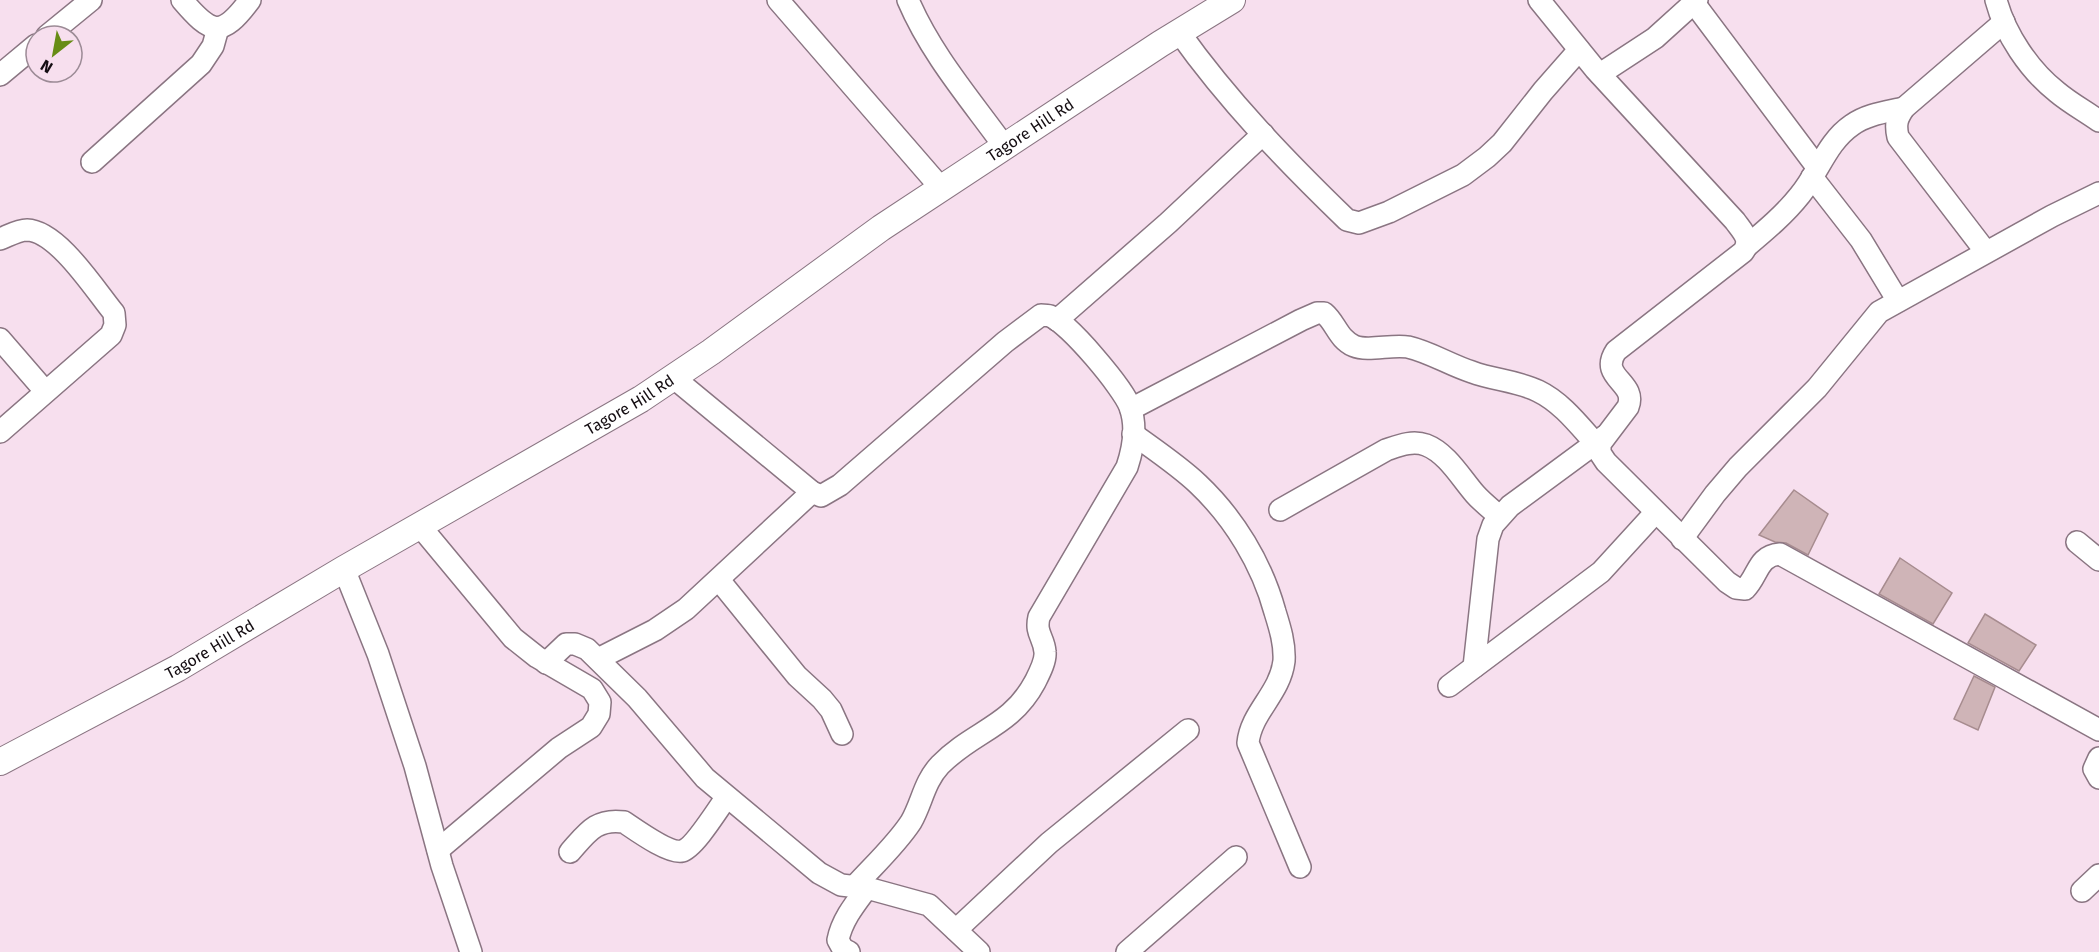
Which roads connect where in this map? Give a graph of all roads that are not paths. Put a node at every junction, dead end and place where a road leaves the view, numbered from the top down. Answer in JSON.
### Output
{"nodes":[{"id":1,"x":91,"y":0,"type":"edge"},
{"id":2,"x":182,"y":0,"type":"edge"},
{"id":3,"x":250,"y":0,"type":"edge"},
{"id":4,"x":778,"y":0,"type":"edge"},
{"id":5,"x":908,"y":0,"type":"edge"},
{"id":6,"x":1232,"y":0,"type":"edge"},
{"id":7,"x":1539,"y":0,"type":"edge"},
{"id":8,"x":1996,"y":0,"type":"edge"},
{"id":9,"x":1696,"y":2,"type":"edge"},
{"id":10,"x":2004,"y":22,"type":"junction"},
{"id":11,"x":62,"y":24,"type":"edge"},
{"id":12,"x":218,"y":28,"type":"junction"},
{"id":13,"x":1179,"y":32,"type":"junction"},
{"id":14,"x":1579,"y":50,"type":"junction"},
{"id":15,"x":24,"y":55,"type":"edge"},
{"id":16,"x":0,"y":75,"type":"edge"},
{"id":17,"x":1600,"y":75,"type":"junction"},
{"id":18,"x":1904,"y":108,"type":"junction"},
{"id":19,"x":2099,"y":121,"type":"edge"},
{"id":20,"x":1263,"y":134,"type":"junction"},
{"id":21,"x":1004,"y":146,"type":"junction"},
{"id":22,"x":92,"y":162,"type":"dead end"},
{"id":23,"x":1815,"y":172,"type":"junction"},
{"id":24,"x":941,"y":188,"type":"junction"},
{"id":25,"x":2099,"y":193,"type":"edge"},
{"id":26,"x":0,"y":239,"type":"edge"},
{"id":27,"x":1747,"y":246,"type":"junction"},
{"id":28,"x":1986,"y":252,"type":"junction"},
{"id":29,"x":1898,"y":301,"type":"junction"},
{"id":30,"x":1057,"y":320,"type":"junction"},
{"id":31,"x":0,"y":339,"type":"edge"},
{"id":32,"x":674,"y":378,"type":"junction"},
{"id":33,"x":45,"y":391,"type":"junction"},
{"id":34,"x":1131,"y":409,"type":"junction"},
{"id":35,"x":0,"y":432,"type":"edge"},
{"id":36,"x":1133,"y":434,"type":"junction"},
{"id":37,"x":1601,"y":439,"type":"junction"},
{"id":38,"x":812,"y":492,"type":"junction"},
{"id":39,"x":1280,"y":510,"type":"dead end"},
{"id":40,"x":1655,"y":513,"type":"junction"},
{"id":41,"x":1499,"y":516,"type":"junction"},
{"id":42,"x":420,"y":526,"type":"junction"},
{"id":43,"x":1682,"y":539,"type":"junction"},
{"id":44,"x":2077,"y":542,"type":"dead end"},
{"id":45,"x":2099,"y":560,"type":"edge"},
{"id":46,"x":344,"y":569,"type":"junction"},
{"id":47,"x":719,"y":580,"type":"junction"},
{"id":48,"x":598,"y":659,"type":"junction"},
{"id":49,"x":546,"y":663,"type":"junction"},
{"id":50,"x":1474,"y":667,"type":"junction"},
{"id":51,"x":1449,"y":686,"type":"dead end"},
{"id":52,"x":1188,"y":730,"type":"dead end"},
{"id":53,"x":2099,"y":730,"type":"edge"},
{"id":54,"x":842,"y":734,"type":"dead end"},
{"id":55,"x":2099,"y":758,"type":"edge"},
{"id":56,"x":0,"y":762,"type":"edge"},
{"id":57,"x":2099,"y":778,"type":"edge"},
{"id":58,"x":726,"y":798,"type":"junction"},
{"id":59,"x":570,"y":852,"type":"dead end"},
{"id":60,"x":1236,"y":857,"type":"dead end"},
{"id":61,"x":440,"y":858,"type":"junction"},
{"id":62,"x":1300,"y":867,"type":"dead end"},
{"id":63,"x":2099,"y":875,"type":"edge"},
{"id":64,"x":860,"y":888,"type":"junction"},
{"id":65,"x":2082,"y":891,"type":"dead end"},
{"id":66,"x":956,"y":930,"type":"junction"},
{"id":67,"x":471,"y":952,"type":"edge"},
{"id":68,"x":849,"y":952,"type":"edge"},
{"id":69,"x":979,"y":952,"type":"edge"},
{"id":70,"x":1127,"y":952,"type":"edge"}],
"edges":[{"from":1,"to":11,"type":"street"},
{"from":2,"to":12,"type":"street"},
{"from":3,"to":12,"type":"street"},
{"from":4,"to":24,"type":"street"},
{"from":5,"to":21,"type":"street"},
{"from":6,"to":13,"type":"main road","name":"Tagore Hill Rd"},
{"from":7,"to":14,"type":"street"},
{"from":8,"to":10,"type":"street"},
{"from":9,"to":17,"type":"street"},
{"from":9,"to":23,"type":"street"},
{"from":10,"to":18,"type":"street"},
{"from":10,"to":19,"type":"street"},
{"from":12,"to":22,"type":"street"},
{"from":13,"to":20,"type":"street"},
{"from":13,"to":21,"type":"main road","name":"Tagore Hill Rd"},
{"from":14,"to":17,"type":"street"},
{"from":14,"to":20,"type":"street"},
{"from":15,"to":16,"type":"street"},
{"from":17,"to":27,"type":"street"},
{"from":18,"to":23,"type":"street"},
{"from":18,"to":28,"type":"street"},
{"from":20,"to":30,"type":"street"},
{"from":21,"to":24,"type":"main road","name":"Tagore Hill Rd"},
{"from":23,"to":27,"type":"street"},
{"from":23,"to":29,"type":"street"},
{"from":24,"to":32,"type":"main road","name":"Tagore Hill Rd"},
{"from":25,"to":28,"type":"street"},
{"from":26,"to":33,"type":"street"},
{"from":27,"to":37,"type":"street"},
{"from":28,"to":29,"type":"street"},
{"from":29,"to":43,"type":"street"},
{"from":30,"to":34,"type":"street"},
{"from":30,"to":38,"type":"street"},
{"from":31,"to":33,"type":"street"},
{"from":32,"to":38,"type":"street"},
{"from":32,"to":42,"type":"main road","name":"Tagore Hill Rd"},
{"from":33,"to":35,"type":"street"},
{"from":34,"to":36,"type":"street"},
{"from":34,"to":37,"type":"street"},
{"from":36,"to":62,"type":"street"},
{"from":36,"to":64,"type":"street"},
{"from":37,"to":40,"type":"street"},
{"from":37,"to":41,"type":"street"},
{"from":38,"to":47,"type":"street"},
{"from":39,"to":41,"type":"street"},
{"from":40,"to":43,"type":"street"},
{"from":40,"to":50,"type":"street"},
{"from":41,"to":50,"type":"street"},
{"from":42,"to":46,"type":"main road","name":"Tagore Hill Rd"},
{"from":42,"to":49,"type":"street"},
{"from":43,"to":53,"type":"street"},
{"from":44,"to":45,"type":"street"},
{"from":46,"to":56,"type":"main road","name":"Tagore Hill Rd"},
{"from":46,"to":61,"type":"street"},
{"from":47,"to":48,"type":"street"},
{"from":47,"to":54,"type":"street"},
{"from":48,"to":49,"type":"street"},
{"from":48,"to":58,"type":"street"},
{"from":49,"to":61,"type":"street"},
{"from":50,"to":51,"type":"street"},
{"from":52,"to":66,"type":"street"},
{"from":55,"to":57,"type":"street"},
{"from":58,"to":59,"type":"street"},
{"from":58,"to":64,"type":"street"},
{"from":60,"to":70,"type":"street"},
{"from":61,"to":67,"type":"street"},
{"from":63,"to":65,"type":"street"},
{"from":64,"to":66,"type":"street"},
{"from":64,"to":68,"type":"street"},
{"from":66,"to":69,"type":"street"}]}
